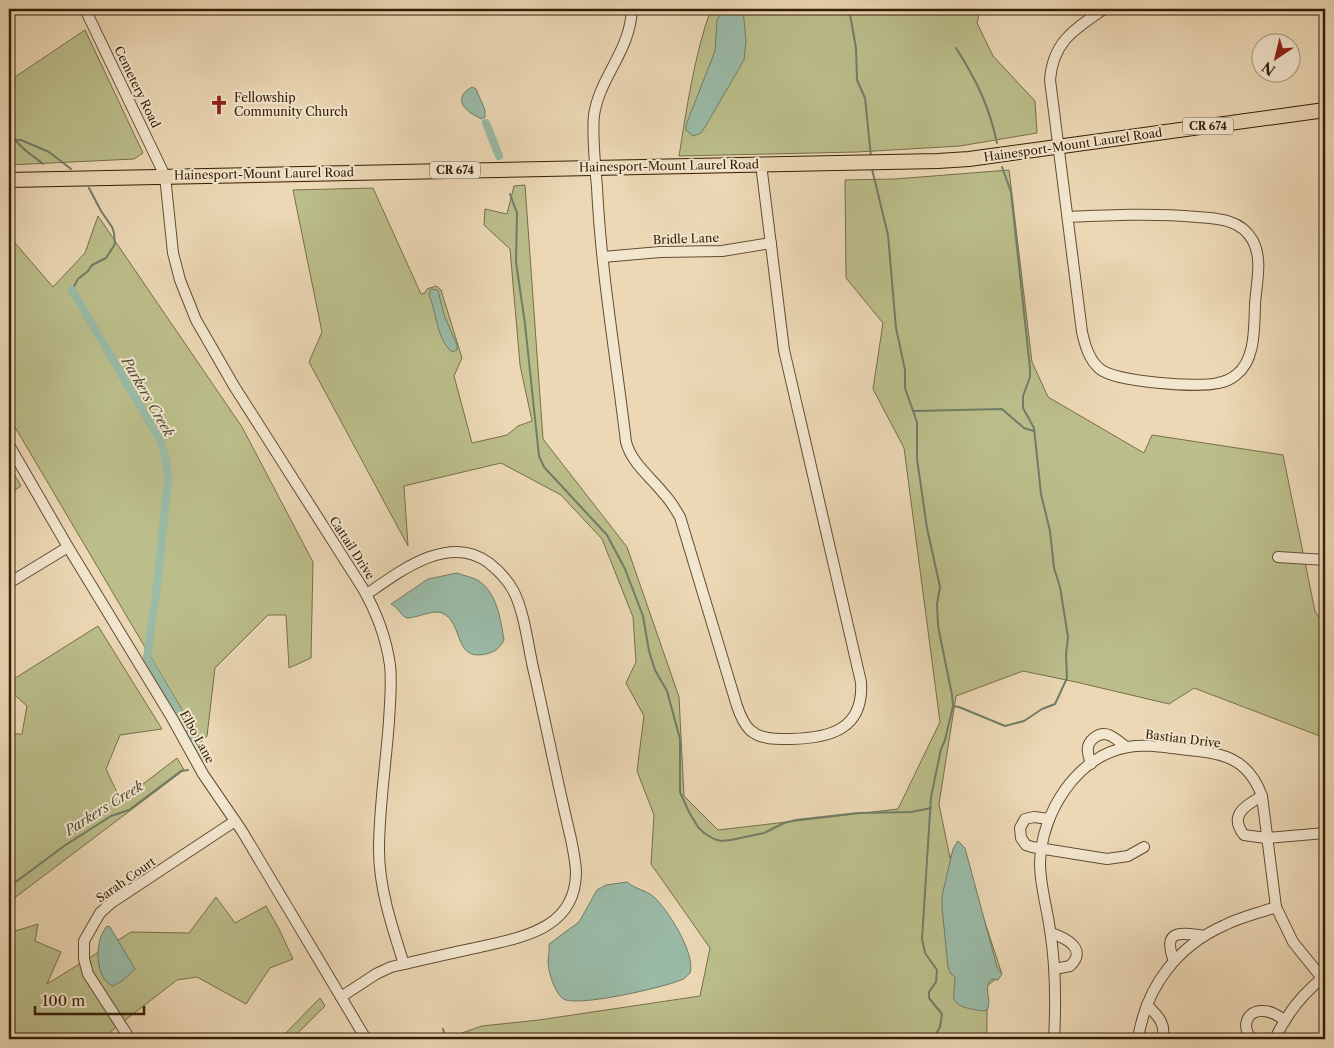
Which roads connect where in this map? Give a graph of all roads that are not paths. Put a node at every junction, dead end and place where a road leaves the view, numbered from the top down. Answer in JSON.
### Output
{"nodes":[{"id":1,"x":85,"y":9,"type":"edge"},
{"id":2,"x":632,"y":9,"type":"edge"},
{"id":3,"x":1104,"y":9,"type":"edge"},
{"id":4,"x":1325,"y":110,"type":"edge"},
{"id":5,"x":1060,"y":147,"type":"junction"},
{"id":6,"x":761,"y":164,"type":"junction"},
{"id":7,"x":596,"y":167,"type":"junction"},
{"id":8,"x":166,"y":176,"type":"junction"},
{"id":9,"x":9,"y":180,"type":"edge"},
{"id":10,"x":1068,"y":217,"type":"junction"},
{"id":11,"x":771,"y":243,"type":"junction"},
{"id":12,"x":603,"y":258,"type":"junction"},
{"id":13,"x":9,"y":445,"type":"edge"},
{"id":14,"x":68,"y":547,"type":"junction"},
{"id":15,"x":1278,"y":557,"type":"dead end"},
{"id":16,"x":1325,"y":560,"type":"edge"},
{"id":17,"x":9,"y":583,"type":"edge"},
{"id":18,"x":367,"y":594,"type":"junction"},
{"id":19,"x":1126,"y":747,"type":"junction"},
{"id":20,"x":1091,"y":764,"type":"junction"},
{"id":21,"x":1262,"y":796,"type":"junction"},
{"id":22,"x":1049,"y":819,"type":"junction"},
{"id":23,"x":235,"y":820,"type":"junction"},
{"id":24,"x":1325,"y":832,"type":"edge"},
{"id":25,"x":1266,"y":838,"type":"junction"},
{"id":26,"x":1144,"y":847,"type":"dead end"},
{"id":27,"x":1041,"y":850,"type":"junction"},
{"id":28,"x":1276,"y":907,"type":"junction"},
{"id":29,"x":1051,"y":933,"type":"junction"},
{"id":30,"x":1204,"y":936,"type":"junction"},
{"id":31,"x":1174,"y":961,"type":"junction"},
{"id":32,"x":404,"y":964,"type":"junction"},
{"id":33,"x":1055,"y":969,"type":"junction"},
{"id":34,"x":1324,"y":977,"type":"edge"},
{"id":35,"x":341,"y":997,"type":"junction"},
{"id":36,"x":1147,"y":1005,"type":"junction"},
{"id":37,"x":1285,"y":1020,"type":"junction"},
{"id":38,"x":130,"y":1039,"type":"edge"},
{"id":39,"x":366,"y":1039,"type":"edge"},
{"id":40,"x":1054,"y":1039,"type":"edge"},
{"id":41,"x":1138,"y":1039,"type":"edge"},
{"id":42,"x":1162,"y":1039,"type":"edge"},
{"id":43,"x":1252,"y":1039,"type":"edge"},
{"id":44,"x":1275,"y":1039,"type":"edge"}],
"edges":[{"from":1,"to":8,"type":"street","name":"Cemetery Road"},
{"from":2,"to":7,"type":"street"},
{"from":3,"to":5,"type":"street"},
{"from":4,"to":5,"type":"main road","name":"Hainesport-Mount Laurel Road","number":"CR 674"},
{"from":5,"to":6,"type":"main road","name":"Hainesport-Mount Laurel Road","number":"CR 674"},
{"from":5,"to":10,"type":"street"},
{"from":6,"to":7,"type":"main road","name":"Hainesport-Mount Laurel Road","number":"CR 674"},
{"from":6,"to":11,"type":"street"},
{"from":7,"to":8,"type":"main road","name":"Hainesport-Mount Laurel Road","number":"CR 674"},
{"from":7,"to":12,"type":"street"},
{"from":8,"to":9,"type":"main road","name":"Hainesport-Mount Laurel Road","number":"CR 674"},
{"from":8,"to":18,"type":"street","name":"Cattail Drive"},
{"from":10,"to":10,"type":"street"},
{"from":11,"to":12,"type":"street","name":"Bridle Lane"},
{"from":11,"to":12,"type":"street"},
{"from":13,"to":14,"type":"street","name":"Elbo Lane"},
{"from":14,"to":17,"type":"street"},
{"from":14,"to":23,"type":"street","name":"Elbo Lane"},
{"from":15,"to":16,"type":"street"},
{"from":18,"to":32,"type":"street","name":"Cattail Drive"},
{"from":18,"to":32,"type":"street"},
{"from":19,"to":20,"type":"street","name":"Bastian Drive"},
{"from":19,"to":20,"type":"street"},
{"from":19,"to":21,"type":"street","name":"Bastian Drive"},
{"from":20,"to":22,"type":"street","name":"Bastian Drive"},
{"from":21,"to":25,"type":"street","name":"Bastian Drive"},
{"from":21,"to":25,"type":"street"},
{"from":22,"to":27,"type":"street","name":"Bastian Drive"},
{"from":22,"to":27,"type":"street"},
{"from":23,"to":35,"type":"street","name":"Elbo Lane"},
{"from":23,"to":38,"type":"street","name":"Sarah Court"},
{"from":24,"to":25,"type":"street"},
{"from":25,"to":28,"type":"street","name":"Bastian Drive"},
{"from":26,"to":27,"type":"street"},
{"from":27,"to":29,"type":"street","name":"Bastian Drive"},
{"from":28,"to":30,"type":"street"},
{"from":28,"to":34,"type":"street","name":"Bastian Drive"},
{"from":29,"to":33,"type":"street","name":"Bastian Drive"},
{"from":29,"to":33,"type":"street"},
{"from":30,"to":31,"type":"street"},
{"from":30,"to":31,"type":"street"},
{"from":31,"to":36,"type":"street"},
{"from":32,"to":35,"type":"street"},
{"from":33,"to":40,"type":"street","name":"Bastian Drive"},
{"from":34,"to":37,"type":"street"},
{"from":35,"to":39,"type":"street","name":"Elbo Lane"},
{"from":36,"to":41,"type":"street"},
{"from":36,"to":42,"type":"street"},
{"from":37,"to":43,"type":"street"},
{"from":37,"to":44,"type":"street"}]}
